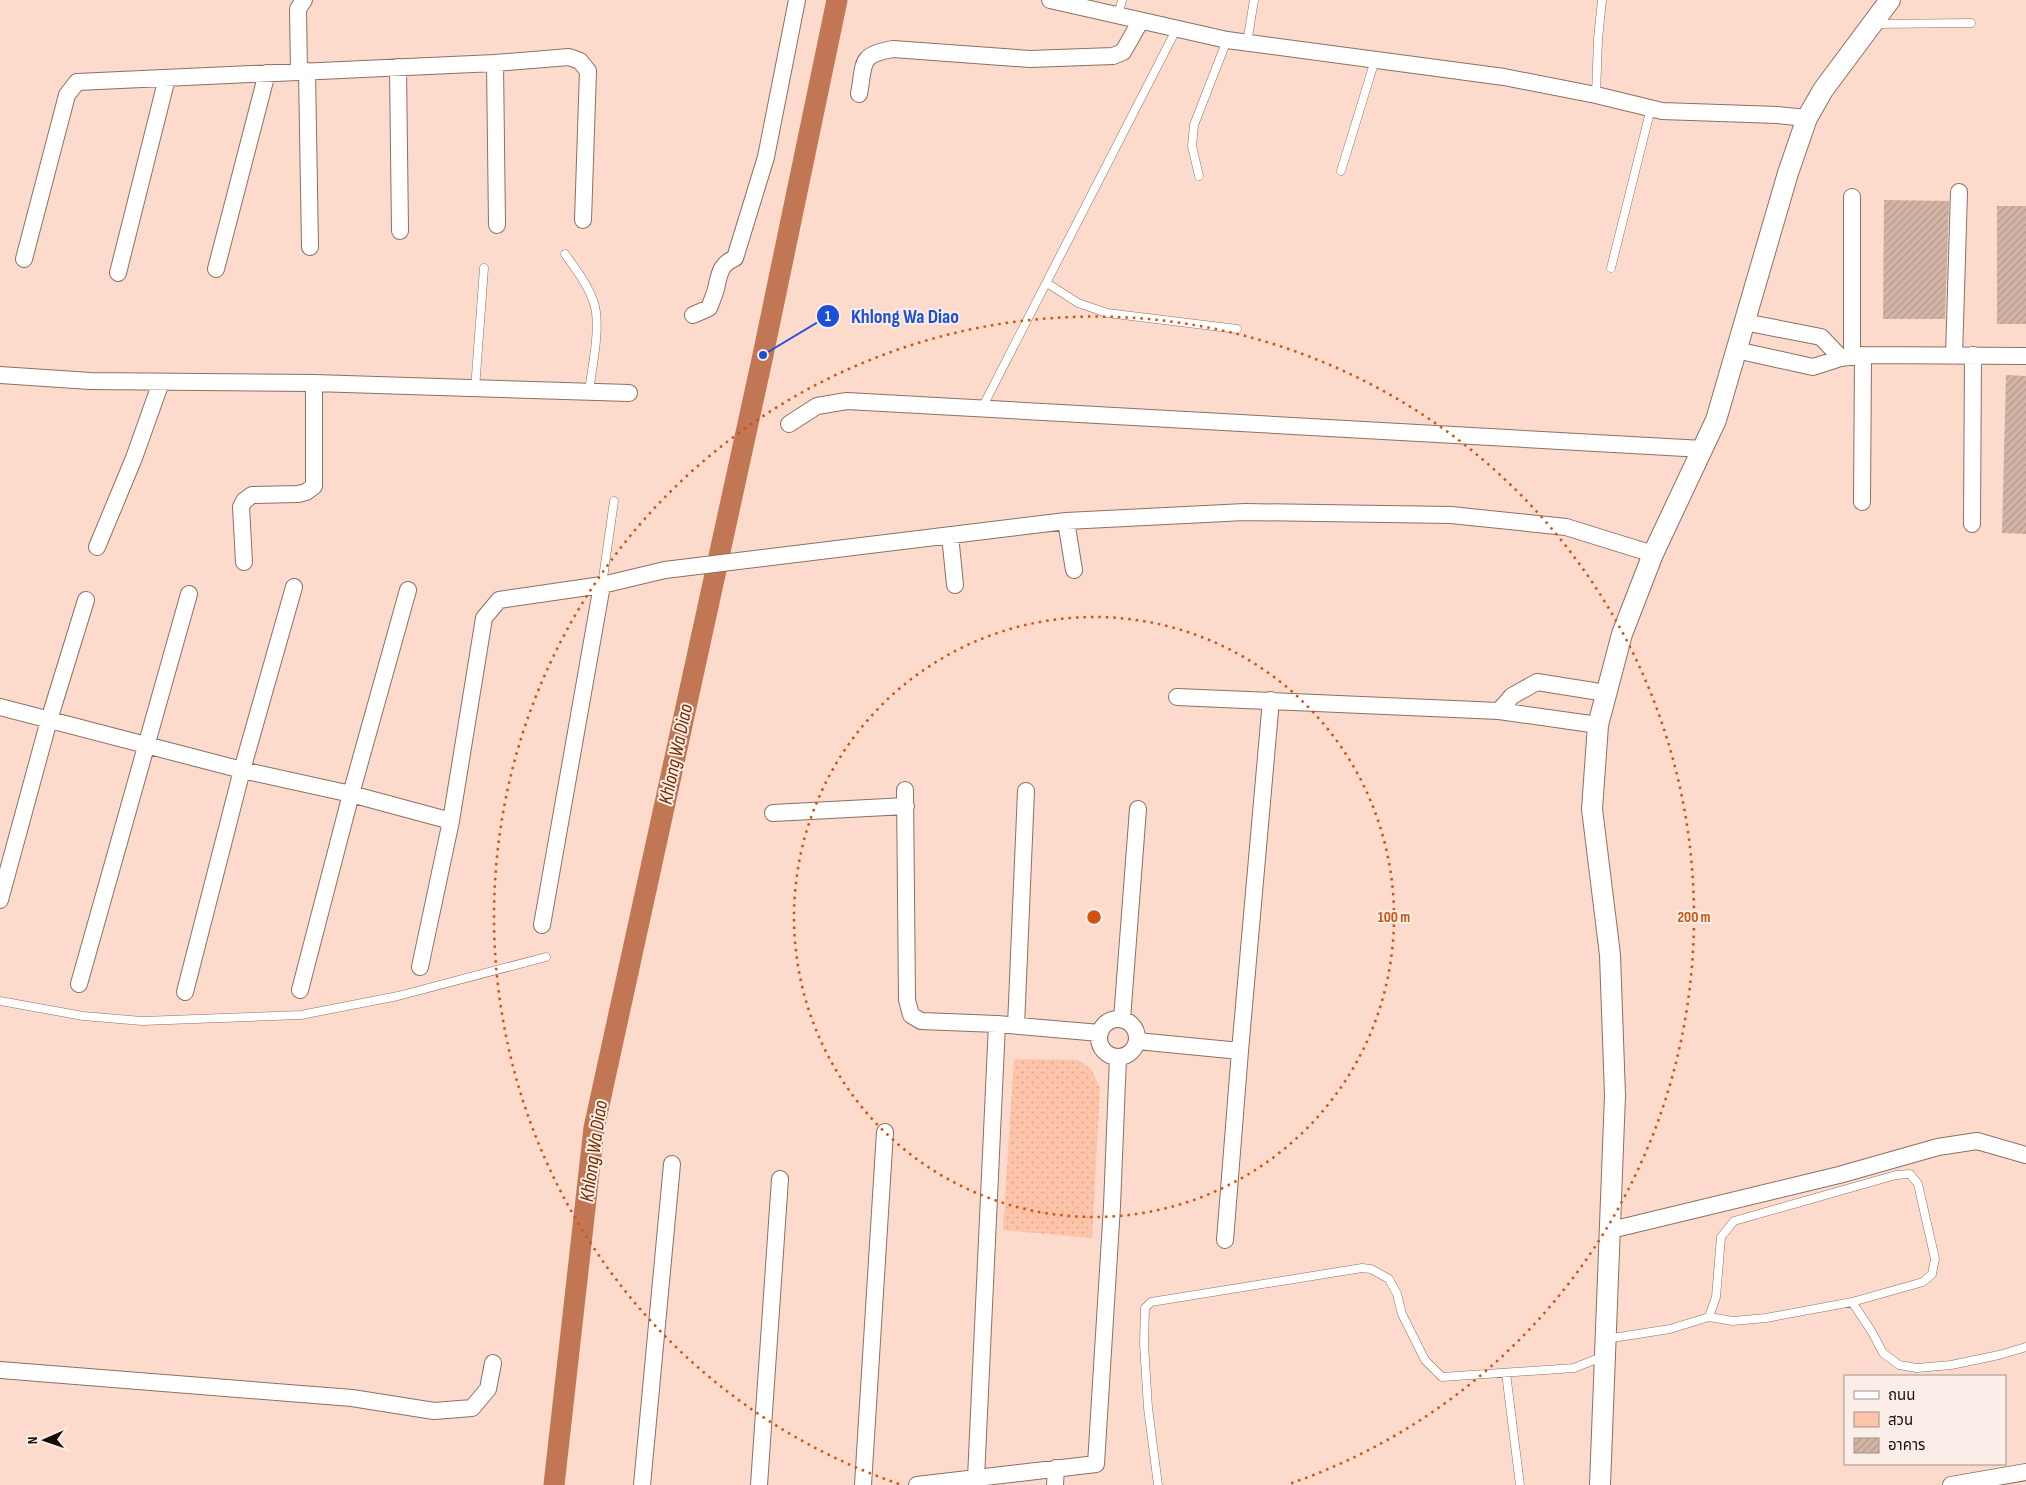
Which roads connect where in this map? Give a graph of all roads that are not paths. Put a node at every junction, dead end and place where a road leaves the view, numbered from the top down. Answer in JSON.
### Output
{"nodes":[{"id":1,"x":797,"y":0,"type":"edge"},
{"id":2,"x":1050,"y":0,"type":"edge"},
{"id":3,"x":1254,"y":0,"type":"edge"},
{"id":4,"x":1602,"y":0,"type":"edge"},
{"id":5,"x":1890,"y":0,"type":"edge"},
{"id":6,"x":297,"y":3,"type":"edge"},
{"id":7,"x":1074,"y":3,"type":"edge"},
{"id":8,"x":1120,"y":8,"type":"edge"},
{"id":9,"x":1140,"y":22,"type":"junction"},
{"id":10,"x":1971,"y":23,"type":"dead end"},
{"id":11,"x":1872,"y":24,"type":"junction"},
{"id":12,"x":1176,"y":30,"type":"junction"},
{"id":13,"x":1227,"y":40,"type":"junction"},
{"id":14,"x":1248,"y":43,"type":"junction"},
{"id":15,"x":1375,"y":60,"type":"junction"},
{"id":16,"x":495,"y":63,"type":"junction"},
{"id":17,"x":398,"y":67,"type":"junction"},
{"id":18,"x":303,"y":72,"type":"junction"},
{"id":19,"x":267,"y":74,"type":"junction"},
{"id":20,"x":168,"y":78,"type":"junction"},
{"id":21,"x":859,"y":94,"type":"dead end"},
{"id":22,"x":1596,"y":95,"type":"junction"},
{"id":23,"x":1650,"y":108,"type":"junction"},
{"id":24,"x":1807,"y":118,"type":"junction"},
{"id":25,"x":1341,"y":171,"type":"dead end"},
{"id":26,"x":1199,"y":176,"type":"dead end"},
{"id":27,"x":1959,"y":192,"type":"dead end"},
{"id":28,"x":1852,"y":197,"type":"dead end"},
{"id":29,"x":583,"y":220,"type":"dead end"},
{"id":30,"x":497,"y":224,"type":"dead end"},
{"id":31,"x":400,"y":231,"type":"dead end"},
{"id":32,"x":310,"y":247,"type":"dead end"},
{"id":33,"x":565,"y":254,"type":"dead end"},
{"id":34,"x":24,"y":258,"type":"dead end"},
{"id":35,"x":484,"y":268,"type":"dead end"},
{"id":36,"x":1611,"y":268,"type":"dead end"},
{"id":37,"x":216,"y":269,"type":"dead end"},
{"id":38,"x":118,"y":273,"type":"dead end"},
{"id":39,"x":1047,"y":283,"type":"junction"},
{"id":40,"x":693,"y":315,"type":"dead end"},
{"id":41,"x":1744,"y":322,"type":"junction"},
{"id":42,"x":1237,"y":330,"type":"dead end"},
{"id":43,"x":1736,"y":350,"type":"junction"},
{"id":44,"x":1973,"y":355,"type":"junction"},
{"id":45,"x":1852,"y":356,"type":"junction"},
{"id":46,"x":1954,"y":356,"type":"junction"},
{"id":47,"x":2026,"y":356,"type":"edge"},
{"id":48,"x":0,"y":375,"type":"edge"},
{"id":49,"x":161,"y":382,"type":"junction"},
{"id":50,"x":314,"y":383,"type":"junction"},
{"id":51,"x":475,"y":389,"type":"junction"},
{"id":52,"x":590,"y":392,"type":"junction"},
{"id":53,"x":629,"y":393,"type":"dead end"},
{"id":54,"x":982,"y":409,"type":"junction"},
{"id":55,"x":789,"y":424,"type":"dead end"},
{"id":56,"x":1703,"y":449,"type":"junction"},
{"id":57,"x":614,"y":501,"type":"dead end"},
{"id":58,"x":1862,"y":502,"type":"dead end"},
{"id":59,"x":1066,"y":521,"type":"junction"},
{"id":60,"x":1972,"y":524,"type":"dead end"},
{"id":61,"x":950,"y":535,"type":"junction"},
{"id":62,"x":97,"y":547,"type":"dead end"},
{"id":63,"x":1653,"y":554,"type":"junction"},
{"id":64,"x":244,"y":562,"type":"dead end"},
{"id":65,"x":1074,"y":570,"type":"dead end"},
{"id":66,"x":602,"y":585,"type":"junction"},
{"id":67,"x":955,"y":585,"type":"dead end"},
{"id":68,"x":294,"y":587,"type":"dead end"},
{"id":69,"x":408,"y":590,"type":"dead end"},
{"id":70,"x":189,"y":594,"type":"dead end"},
{"id":71,"x":86,"y":600,"type":"dead end"},
{"id":72,"x":1606,"y":693,"type":"junction"},
{"id":73,"x":1177,"y":698,"type":"dead end"},
{"id":74,"x":1271,"y":700,"type":"junction"},
{"id":75,"x":0,"y":707,"type":"edge"},
{"id":76,"x":1500,"y":711,"type":"junction"},
{"id":77,"x":49,"y":720,"type":"junction"},
{"id":78,"x":1598,"y":725,"type":"junction"},
{"id":79,"x":145,"y":744,"type":"junction"},
{"id":80,"x":242,"y":770,"type":"junction"},
{"id":81,"x":1026,"y":791,"type":"dead end"},
{"id":82,"x":351,"y":794,"type":"junction"},
{"id":83,"x":1138,"y":808,"type":"dead end"},
{"id":84,"x":773,"y":813,"type":"dead end"},
{"id":85,"x":451,"y":820,"type":"junction"},
{"id":86,"x":0,"y":900,"type":"edge"},
{"id":87,"x":542,"y":926,"type":"dead end"},
{"id":88,"x":546,"y":957,"type":"dead end"},
{"id":89,"x":420,"y":967,"type":"dead end"},
{"id":90,"x":79,"y":984,"type":"dead end"},
{"id":91,"x":300,"y":990,"type":"dead end"},
{"id":92,"x":185,"y":992,"type":"dead end"},
{"id":93,"x":0,"y":1001,"type":"edge"},
{"id":94,"x":1122,"y":1019,"type":"junction"},
{"id":95,"x":997,"y":1024,"type":"junction"},
{"id":96,"x":1016,"y":1026,"type":"junction"},
{"id":97,"x":1100,"y":1033,"type":"junction"},
{"id":98,"x":1137,"y":1041,"type":"junction"},
{"id":99,"x":1240,"y":1051,"type":"junction"},
{"id":100,"x":1118,"y":1057,"type":"junction"},
{"id":101,"x":886,"y":1132,"type":"dead end"},
{"id":102,"x":2026,"y":1155,"type":"edge"},
{"id":103,"x":672,"y":1164,"type":"dead end"},
{"id":104,"x":780,"y":1179,"type":"dead end"},
{"id":105,"x":1611,"y":1230,"type":"junction"},
{"id":106,"x":1225,"y":1240,"type":"dead end"},
{"id":107,"x":1852,"y":1302,"type":"junction"},
{"id":108,"x":1709,"y":1318,"type":"junction"},
{"id":109,"x":2026,"y":1347,"type":"edge"},
{"id":110,"x":1606,"y":1348,"type":"junction"},
{"id":111,"x":494,"y":1364,"type":"dead end"},
{"id":112,"x":0,"y":1370,"type":"edge"},
{"id":113,"x":1506,"y":1373,"type":"junction"},
{"id":114,"x":1056,"y":1468,"type":"junction"},
{"id":115,"x":2026,"y":1472,"type":"edge"},
{"id":116,"x":976,"y":1478,"type":"junction"},
{"id":117,"x":2008,"y":1480,"type":"edge"},
{"id":118,"x":944,"y":1483,"type":"edge"},
{"id":119,"x":642,"y":1485,"type":"edge"},
{"id":120,"x":760,"y":1485,"type":"edge"},
{"id":121,"x":863,"y":1485,"type":"edge"},
{"id":122,"x":917,"y":1485,"type":"edge"},
{"id":123,"x":1055,"y":1485,"type":"edge"},
{"id":124,"x":1158,"y":1485,"type":"edge"},
{"id":125,"x":1520,"y":1485,"type":"edge"},
{"id":126,"x":1600,"y":1485,"type":"edge"},
{"id":127,"x":1951,"y":1485,"type":"edge"}],
"edges":[{"from":1,"to":40,"type":"street"},
{"from":2,"to":7,"type":"street"},
{"from":3,"to":14,"type":"lane"},
{"from":4,"to":22,"type":"lane"},
{"from":5,"to":11,"type":"street"},
{"from":6,"to":18,"type":"street"},
{"from":7,"to":8,"type":"street"},
{"from":8,"to":9,"type":"street"},
{"from":9,"to":12,"type":"street"},
{"from":9,"to":21,"type":"street"},
{"from":10,"to":11,"type":"lane"},
{"from":11,"to":24,"type":"street"},
{"from":12,"to":13,"type":"street"},
{"from":12,"to":39,"type":"lane"},
{"from":13,"to":14,"type":"street"},
{"from":13,"to":26,"type":"lane"},
{"from":14,"to":15,"type":"street"},
{"from":15,"to":22,"type":"street"},
{"from":15,"to":25,"type":"lane"},
{"from":16,"to":17,"type":"street"},
{"from":16,"to":29,"type":"street"},
{"from":16,"to":30,"type":"street"},
{"from":17,"to":18,"type":"street"},
{"from":17,"to":31,"type":"street"},
{"from":18,"to":19,"type":"street"},
{"from":18,"to":32,"type":"street"},
{"from":19,"to":20,"type":"street"},
{"from":19,"to":37,"type":"street"},
{"from":20,"to":34,"type":"street"},
{"from":20,"to":38,"type":"street"},
{"from":22,"to":23,"type":"street"},
{"from":23,"to":24,"type":"street"},
{"from":23,"to":36,"type":"lane"},
{"from":24,"to":41,"type":"street"},
{"from":27,"to":46,"type":"street"},
{"from":28,"to":45,"type":"street"},
{"from":33,"to":52,"type":"lane"},
{"from":35,"to":51,"type":"lane"},
{"from":39,"to":42,"type":"lane"},
{"from":39,"to":54,"type":"lane"},
{"from":41,"to":43,"type":"street"},
{"from":41,"to":45,"type":"street"},
{"from":43,"to":45,"type":"street"},
{"from":43,"to":56,"type":"street"},
{"from":44,"to":46,"type":"street"},
{"from":44,"to":47,"type":"street"},
{"from":44,"to":60,"type":"street"},
{"from":45,"to":46,"type":"street"},
{"from":45,"to":58,"type":"street"},
{"from":48,"to":49,"type":"street"},
{"from":49,"to":50,"type":"street"},
{"from":49,"to":62,"type":"street"},
{"from":50,"to":51,"type":"street"},
{"from":50,"to":64,"type":"street"},
{"from":51,"to":52,"type":"street"},
{"from":52,"to":53,"type":"street"},
{"from":54,"to":55,"type":"street"},
{"from":54,"to":56,"type":"street"},
{"from":56,"to":63,"type":"street"},
{"from":57,"to":66,"type":"lane"},
{"from":59,"to":61,"type":"street"},
{"from":59,"to":63,"type":"street"},
{"from":59,"to":65,"type":"street"},
{"from":61,"to":66,"type":"street"},
{"from":61,"to":67,"type":"street"},
{"from":63,"to":72,"type":"street"},
{"from":66,"to":85,"type":"street"},
{"from":66,"to":87,"type":"street"},
{"from":68,"to":80,"type":"street"},
{"from":69,"to":82,"type":"street"},
{"from":70,"to":79,"type":"street"},
{"from":71,"to":77,"type":"street"},
{"from":72,"to":76,"type":"street"},
{"from":72,"to":78,"type":"street"},
{"from":73,"to":74,"type":"street"},
{"from":74,"to":76,"type":"street"},
{"from":74,"to":99,"type":"street"},
{"from":75,"to":77,"type":"street"},
{"from":76,"to":78,"type":"street"},
{"from":77,"to":79,"type":"street"},
{"from":77,"to":86,"type":"street"},
{"from":78,"to":105,"type":"street"},
{"from":79,"to":80,"type":"street"},
{"from":79,"to":90,"type":"street"},
{"from":80,"to":82,"type":"street"},
{"from":80,"to":92,"type":"street"},
{"from":81,"to":96,"type":"street"},
{"from":82,"to":85,"type":"street"},
{"from":82,"to":91,"type":"street"},
{"from":83,"to":94,"type":"street"},
{"from":84,"to":95,"type":"street"},
{"from":85,"to":89,"type":"street"},
{"from":88,"to":93,"type":"lane"},
{"from":94,"to":97,"type":"street"},
{"from":94,"to":98,"type":"street"},
{"from":95,"to":96,"type":"street"},
{"from":95,"to":116,"type":"street"},
{"from":96,"to":97,"type":"street"},
{"from":97,"to":100,"type":"street"},
{"from":98,"to":99,"type":"street"},
{"from":98,"to":100,"type":"street"},
{"from":99,"to":106,"type":"street"},
{"from":100,"to":114,"type":"street"},
{"from":101,"to":121,"type":"street"},
{"from":102,"to":105,"type":"street"},
{"from":103,"to":119,"type":"street"},
{"from":104,"to":120,"type":"street"},
{"from":105,"to":110,"type":"street"},
{"from":107,"to":108,"type":"lane"},
{"from":107,"to":108,"type":"lane"},
{"from":107,"to":109,"type":"lane"},
{"from":108,"to":110,"type":"lane"},
{"from":110,"to":113,"type":"lane"},
{"from":110,"to":126,"type":"street"},
{"from":111,"to":112,"type":"street"},
{"from":113,"to":124,"type":"lane"},
{"from":113,"to":125,"type":"lane"},
{"from":114,"to":116,"type":"street"},
{"from":114,"to":123,"type":"street"},
{"from":115,"to":117,"type":"street"},
{"from":116,"to":118,"type":"street"},
{"from":117,"to":127,"type":"street"},
{"from":118,"to":122,"type":"street"}]}
